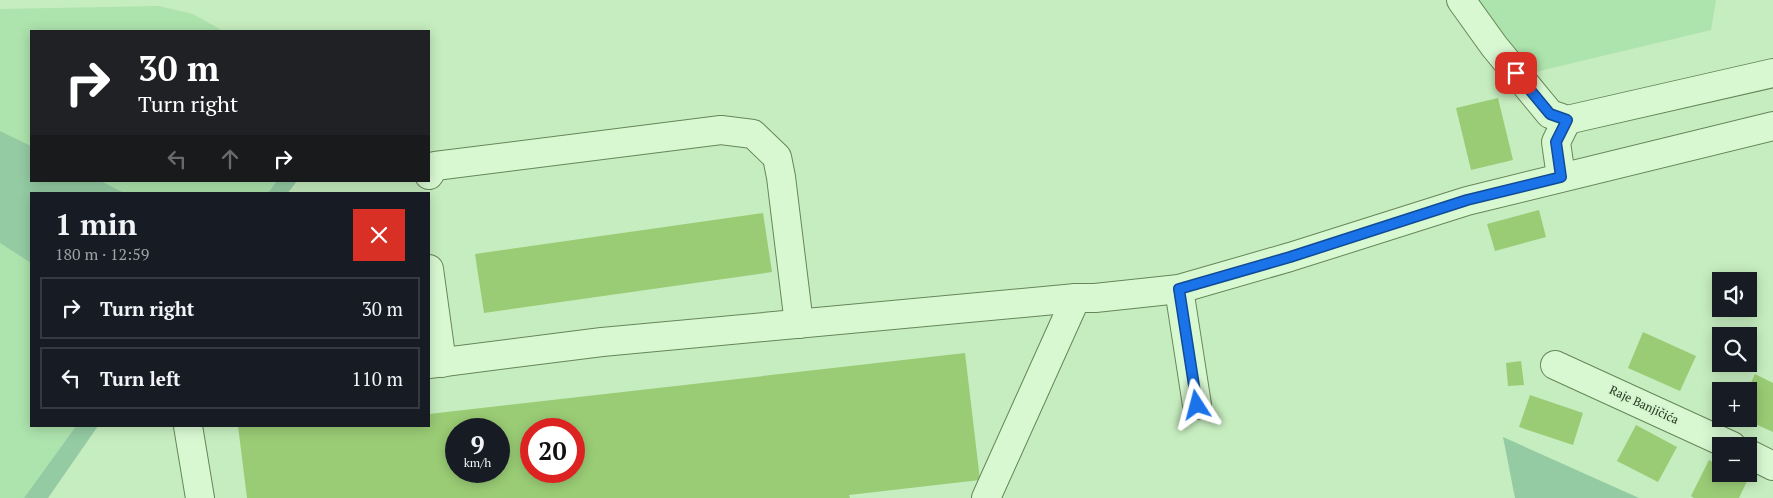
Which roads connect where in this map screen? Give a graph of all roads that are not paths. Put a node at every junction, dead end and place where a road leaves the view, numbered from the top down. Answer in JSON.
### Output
{"nodes":[{"id":1,"x":1461,"y":0,"type":"edge"},
{"id":2,"x":1773,"y":73,"type":"edge"},
{"id":3,"x":1567,"y":120,"type":"junction"},
{"id":4,"x":1773,"y":126,"type":"edge"},
{"id":5,"x":430,"y":174,"type":"edge"},
{"id":6,"x":1561,"y":177,"type":"junction"},
{"id":7,"x":430,"y":285,"type":"edge"},
{"id":8,"x":1179,"y":289,"type":"junction"},
{"id":9,"x":1076,"y":298,"type":"junction"},
{"id":10,"x":799,"y":324,"type":"junction"},
{"id":11,"x":435,"y":363,"type":"edge"},
{"id":12,"x":1555,"y":365,"type":"dead end"},
{"id":13,"x":1197,"y":405,"type":"dead end"},
{"id":14,"x":188,"y":427,"type":"edge"},
{"id":15,"x":1712,"y":437,"type":"edge"},
{"id":16,"x":1757,"y":458,"type":"edge"},
{"id":17,"x":1773,"y":466,"type":"edge"},
{"id":18,"x":200,"y":498,"type":"edge"},
{"id":19,"x":986,"y":498,"type":"edge"}],
"edges":[{"from":1,"to":3,"type":"street"},
{"from":2,"to":3,"type":"street"},
{"from":3,"to":6,"type":"street"},
{"from":4,"to":6,"type":"street"},
{"from":5,"to":10,"type":"street"},
{"from":6,"to":8,"type":"street"},
{"from":7,"to":11,"type":"street"},
{"from":8,"to":9,"type":"street"},
{"from":8,"to":13,"type":"street"},
{"from":9,"to":10,"type":"street"},
{"from":9,"to":19,"type":"street"},
{"from":10,"to":11,"type":"street"},
{"from":12,"to":15,"type":"street","name":"Raje Banjičića"},
{"from":14,"to":18,"type":"street"},
{"from":16,"to":17,"type":"street"}]}
